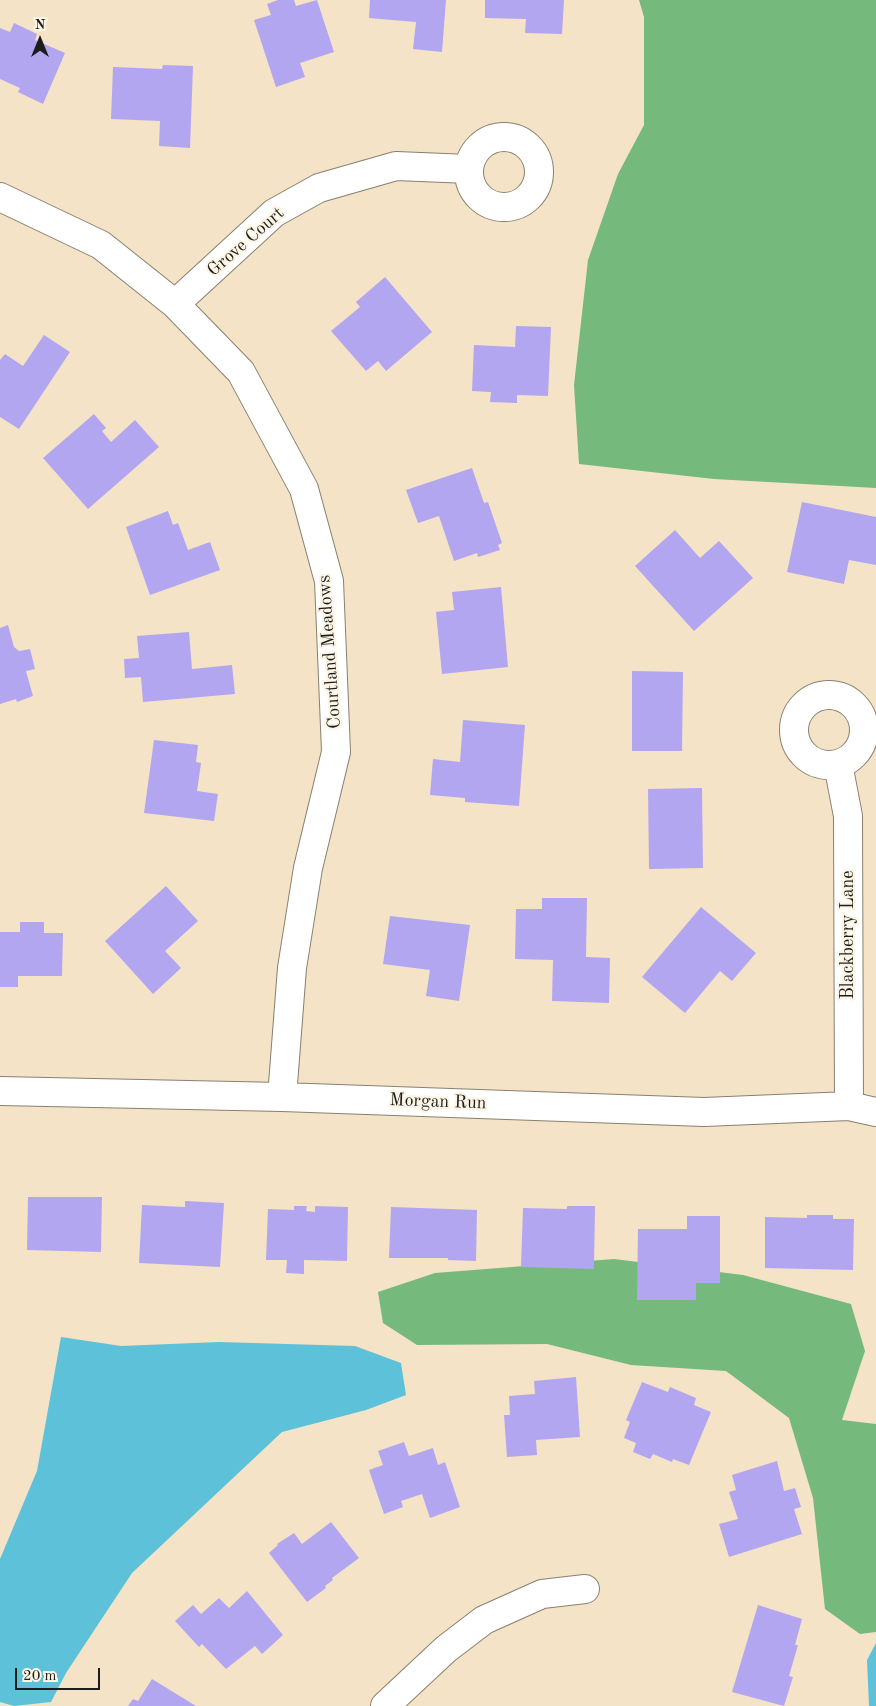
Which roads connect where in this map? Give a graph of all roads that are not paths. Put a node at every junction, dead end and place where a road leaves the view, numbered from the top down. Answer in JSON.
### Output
{"nodes":[{"id":1,"x":469,"y":169,"type":"dead end"},
{"id":2,"x":0,"y":197,"type":"edge"},
{"id":3,"x":175,"y":304,"type":"junction"},
{"id":4,"x":838,"y":764,"type":"dead end"},
{"id":5,"x":0,"y":1091,"type":"edge"},
{"id":6,"x":282,"y":1097,"type":"junction"},
{"id":7,"x":849,"y":1106,"type":"junction"},
{"id":8,"x":876,"y":1112,"type":"edge"},
{"id":9,"x":585,"y":1589,"type":"dead end"},
{"id":10,"x":384,"y":1706,"type":"edge"}],
"edges":[{"from":1,"to":3,"type":"street","name":"Grove Court"},
{"from":2,"to":3,"type":"street","name":"Courtland Meadows"},
{"from":3,"to":6,"type":"street","name":"Courtland Meadows"},
{"from":4,"to":7,"type":"street","name":"Blackberry Lane"},
{"from":5,"to":6,"type":"street","name":"Morgan Run"},
{"from":6,"to":7,"type":"street","name":"Morgan Run"},
{"from":7,"to":8,"type":"street","name":"Morgan Run"},
{"from":9,"to":10,"type":"street"}]}
